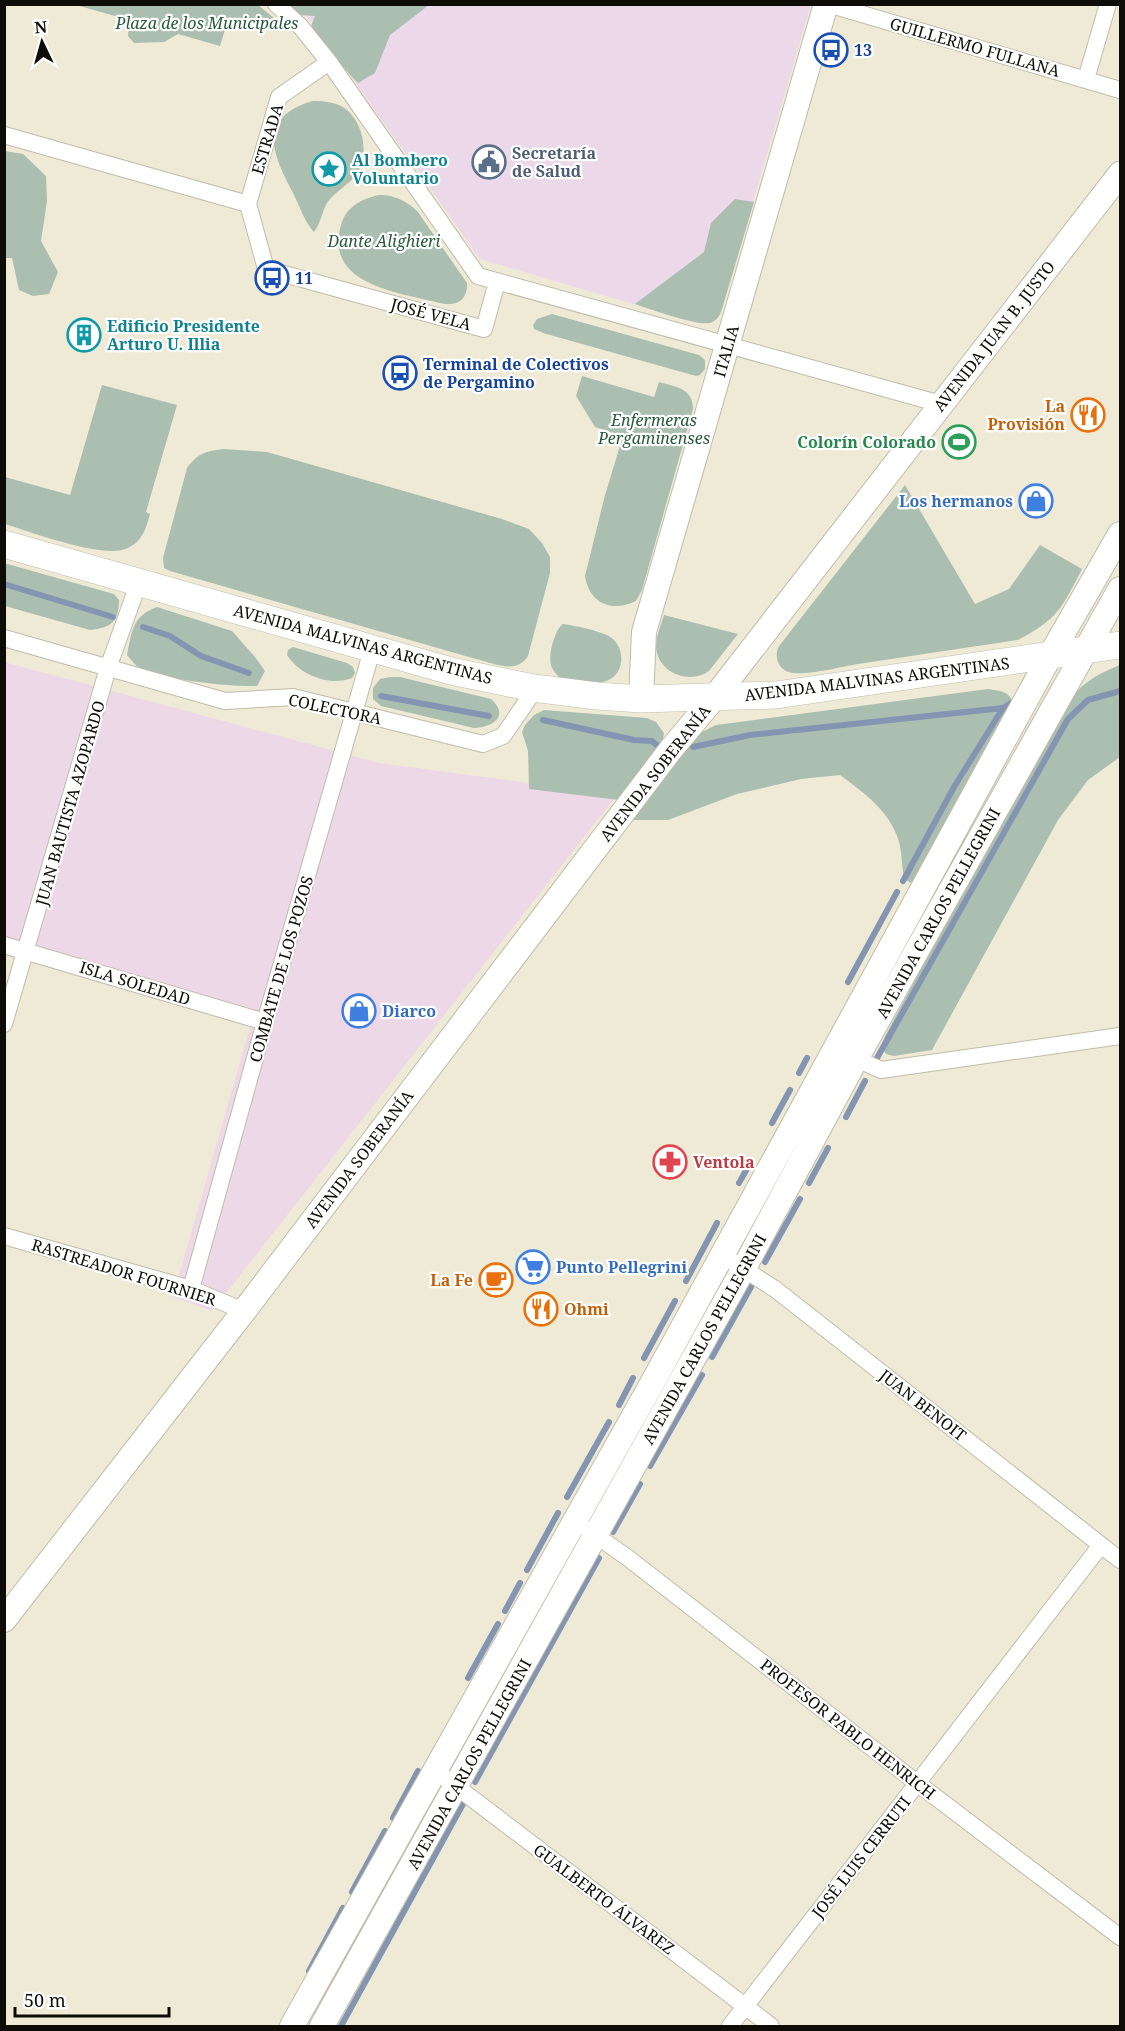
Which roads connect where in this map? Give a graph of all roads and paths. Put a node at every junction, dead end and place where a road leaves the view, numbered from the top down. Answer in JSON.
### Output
{"nodes":[{"id":1,"x":276,"y":4,"type":"edge"},
{"id":2,"x":827,"y":4,"type":"edge"},
{"id":3,"x":1108,"y":4,"type":"edge"},
{"id":4,"x":329,"y":62,"type":"junction"},
{"id":5,"x":1086,"y":79,"type":"junction"},
{"id":6,"x":1120,"y":90,"type":"edge"},
{"id":7,"x":4,"y":135,"type":"edge"},
{"id":8,"x":1120,"y":174,"type":"edge"},
{"id":9,"x":248,"y":204,"type":"junction"},
{"id":10,"x":497,"y":282,"type":"junction"},
{"id":11,"x":728,"y":345,"type":"junction"},
{"id":12,"x":941,"y":404,"type":"junction"},
{"id":13,"x":1120,"y":534,"type":"edge"},
{"id":14,"x":4,"y":544,"type":"edge"},
{"id":15,"x":139,"y":582,"type":"junction"},
{"id":16,"x":1120,"y":589,"type":"edge"},
{"id":17,"x":4,"y":638,"type":"edge"},
{"id":18,"x":1120,"y":645,"type":"edge"},
{"id":19,"x":372,"y":650,"type":"junction"},
{"id":20,"x":1086,"y":651,"type":"junction"},
{"id":21,"x":1050,"y":656,"type":"junction"},
{"id":22,"x":108,"y":668,"type":"junction"},
{"id":23,"x":536,"y":688,"type":"junction"},
{"id":24,"x":714,"y":698,"type":"junction"},
{"id":25,"x":641,"y":699,"type":"junction"},
{"id":26,"x":355,"y":713,"type":"junction"},
{"id":27,"x":4,"y":945,"type":"edge"},
{"id":28,"x":26,"y":951,"type":"junction"},
{"id":29,"x":265,"y":1022,"type":"junction"},
{"id":30,"x":4,"y":1024,"type":"edge"},
{"id":31,"x":1120,"y":1036,"type":"edge"},
{"id":32,"x":846,"y":1054,"type":"junction"},
{"id":33,"x":4,"y":1236,"type":"edge"},
{"id":34,"x":722,"y":1255,"type":"junction"},
{"id":35,"x":744,"y":1268,"type":"junction"},
{"id":36,"x":191,"y":1289,"type":"junction"},
{"id":37,"x":243,"y":1311,"type":"junction"},
{"id":38,"x":574,"y":1522,"type":"junction"},
{"id":39,"x":596,"y":1535,"type":"junction"},
{"id":40,"x":1101,"y":1545,"type":"junction"},
{"id":41,"x":1120,"y":1560,"type":"edge"},
{"id":42,"x":8,"y":1609,"type":"edge"},
{"id":43,"x":436,"y":1771,"type":"junction"},
{"id":44,"x":917,"y":1783,"type":"junction"},
{"id":45,"x":456,"y":1786,"type":"junction"},
{"id":46,"x":1120,"y":1938,"type":"edge"},
{"id":47,"x":745,"y":2007,"type":"junction"},
{"id":48,"x":292,"y":2026,"type":"edge"},
{"id":49,"x":322,"y":2026,"type":"edge"},
{"id":50,"x":730,"y":2026,"type":"edge"},
{"id":51,"x":771,"y":2026,"type":"edge"}],
"edges":[{"from":1,"to":4,"type":"street"},
{"from":2,"to":5,"type":"street","name":"GUILLERMO FULLANA"},
{"from":2,"to":11,"type":"main road","name":"ITALIA"},
{"from":3,"to":5,"type":"street"},
{"from":4,"to":9,"type":"street","name":"ESTRADA"},
{"from":4,"to":10,"type":"street"},
{"from":5,"to":6,"type":"street","name":"GUILLERMO FULLANA"},
{"from":7,"to":9,"type":"street"},
{"from":8,"to":12,"type":"main road","name":"AVENIDA JUAN B. JUSTO"},
{"from":9,"to":10,"type":"street","name":"JOSÉ VELA"},
{"from":10,"to":11,"type":"street"},
{"from":11,"to":12,"type":"street"},
{"from":11,"to":25,"type":"main road","name":"ITALIA"},
{"from":12,"to":24,"type":"main road","name":"AVENIDA JUAN B. JUSTO"},
{"from":13,"to":21,"type":"main road","name":"AVENIDA CARLOS PELLEGRINI"},
{"from":14,"to":15,"type":"main road","name":"AVENIDA MALVINAS ARGENTINAS"},
{"from":15,"to":19,"type":"main road","name":"AVENIDA MALVINAS ARGENTINAS"},
{"from":15,"to":22,"type":"street","name":"JUAN BAUTISTA AZOPARDO"},
{"from":16,"to":20,"type":"main road","name":"AVENIDA CARLOS PELLEGRINI"},
{"from":17,"to":22,"type":"street","name":"COLECTORA"},
{"from":18,"to":20,"type":"main road","name":"AVENIDA MALVINAS ARGENTINAS"},
{"from":19,"to":23,"type":"main road","name":"AVENIDA MALVINAS ARGENTINAS"},
{"from":19,"to":26,"type":"street","name":"COMBATE DE LOS POZOS"},
{"from":20,"to":21,"type":"main road","name":"AVENIDA MALVINAS ARGENTINAS"},
{"from":20,"to":32,"type":"main road","name":"AVENIDA CARLOS PELLEGRINI"},
{"from":21,"to":24,"type":"main road","name":"AVENIDA MALVINAS ARGENTINAS"},
{"from":21,"to":32,"type":"main road","name":"AVENIDA CARLOS PELLEGRINI"},
{"from":22,"to":26,"type":"street","name":"COLECTORA"},
{"from":22,"to":28,"type":"street","name":"JUAN BAUTISTA AZOPARDO"},
{"from":23,"to":25,"type":"main road","name":"AVENIDA MALVINAS ARGENTINAS"},
{"from":23,"to":26,"type":"street","name":"COLECTORA"},
{"from":24,"to":25,"type":"main road","name":"AVENIDA MALVINAS ARGENTINAS"},
{"from":24,"to":37,"type":"main road","name":"AVENIDA SOBERANÍA"},
{"from":26,"to":29,"type":"street","name":"COMBATE DE LOS POZOS"},
{"from":27,"to":28,"type":"street","name":"ISLA SOLEDAD"},
{"from":28,"to":29,"type":"street","name":"ISLA SOLEDAD"},
{"from":28,"to":30,"type":"street","name":"JUAN BAUTISTA AZOPARDO"},
{"from":29,"to":36,"type":"street","name":"COMBATE DE LOS POZOS"},
{"from":31,"to":32,"type":"street"},
{"from":32,"to":34,"type":"main road","name":"AVENIDA CARLOS PELLEGRINI"},
{"from":32,"to":35,"type":"main road","name":"AVENIDA CARLOS PELLEGRINI"},
{"from":33,"to":36,"type":"street","name":"RASTREADOR FOURNIER"},
{"from":34,"to":35,"type":"street","name":"JUAN BENOIT"},
{"from":34,"to":38,"type":"main road","name":"AVENIDA CARLOS PELLEGRINI"},
{"from":35,"to":39,"type":"main road","name":"AVENIDA CARLOS PELLEGRINI"},
{"from":35,"to":40,"type":"street","name":"JUAN BENOIT"},
{"from":36,"to":37,"type":"street","name":"RASTREADOR FOURNIER"},
{"from":37,"to":42,"type":"main road","name":"AVENIDA SOBERANÍA"},
{"from":38,"to":39,"type":"street","name":"PROFESOR PABLO HENRICH"},
{"from":38,"to":43,"type":"main road","name":"AVENIDA CARLOS PELLEGRINI"},
{"from":39,"to":44,"type":"street","name":"PROFESOR PABLO HENRICH"},
{"from":39,"to":45,"type":"main road","name":"AVENIDA CARLOS PELLEGRINI"},
{"from":40,"to":41,"type":"street","name":"JUAN BENOIT"},
{"from":40,"to":44,"type":"street","name":"JOSÉ LUIS CERRUTI"},
{"from":43,"to":45,"type":"street","name":"GUALBERTO ÁLVAREZ"},
{"from":43,"to":48,"type":"main road","name":"AVENIDA CARLOS PELLEGRINI"},
{"from":44,"to":46,"type":"street","name":"PROFESOR PABLO HENRICH"},
{"from":44,"to":47,"type":"street","name":"JOSÉ LUIS CERRUTI"},
{"from":45,"to":47,"type":"street","name":"GUALBERTO ÁLVAREZ"},
{"from":45,"to":49,"type":"main road","name":"AVENIDA CARLOS PELLEGRINI"},
{"from":47,"to":50,"type":"street","name":"JOSÉ LUIS CERRUTI"},
{"from":47,"to":51,"type":"street","name":"GUALBERTO ÁLVAREZ"}]}
